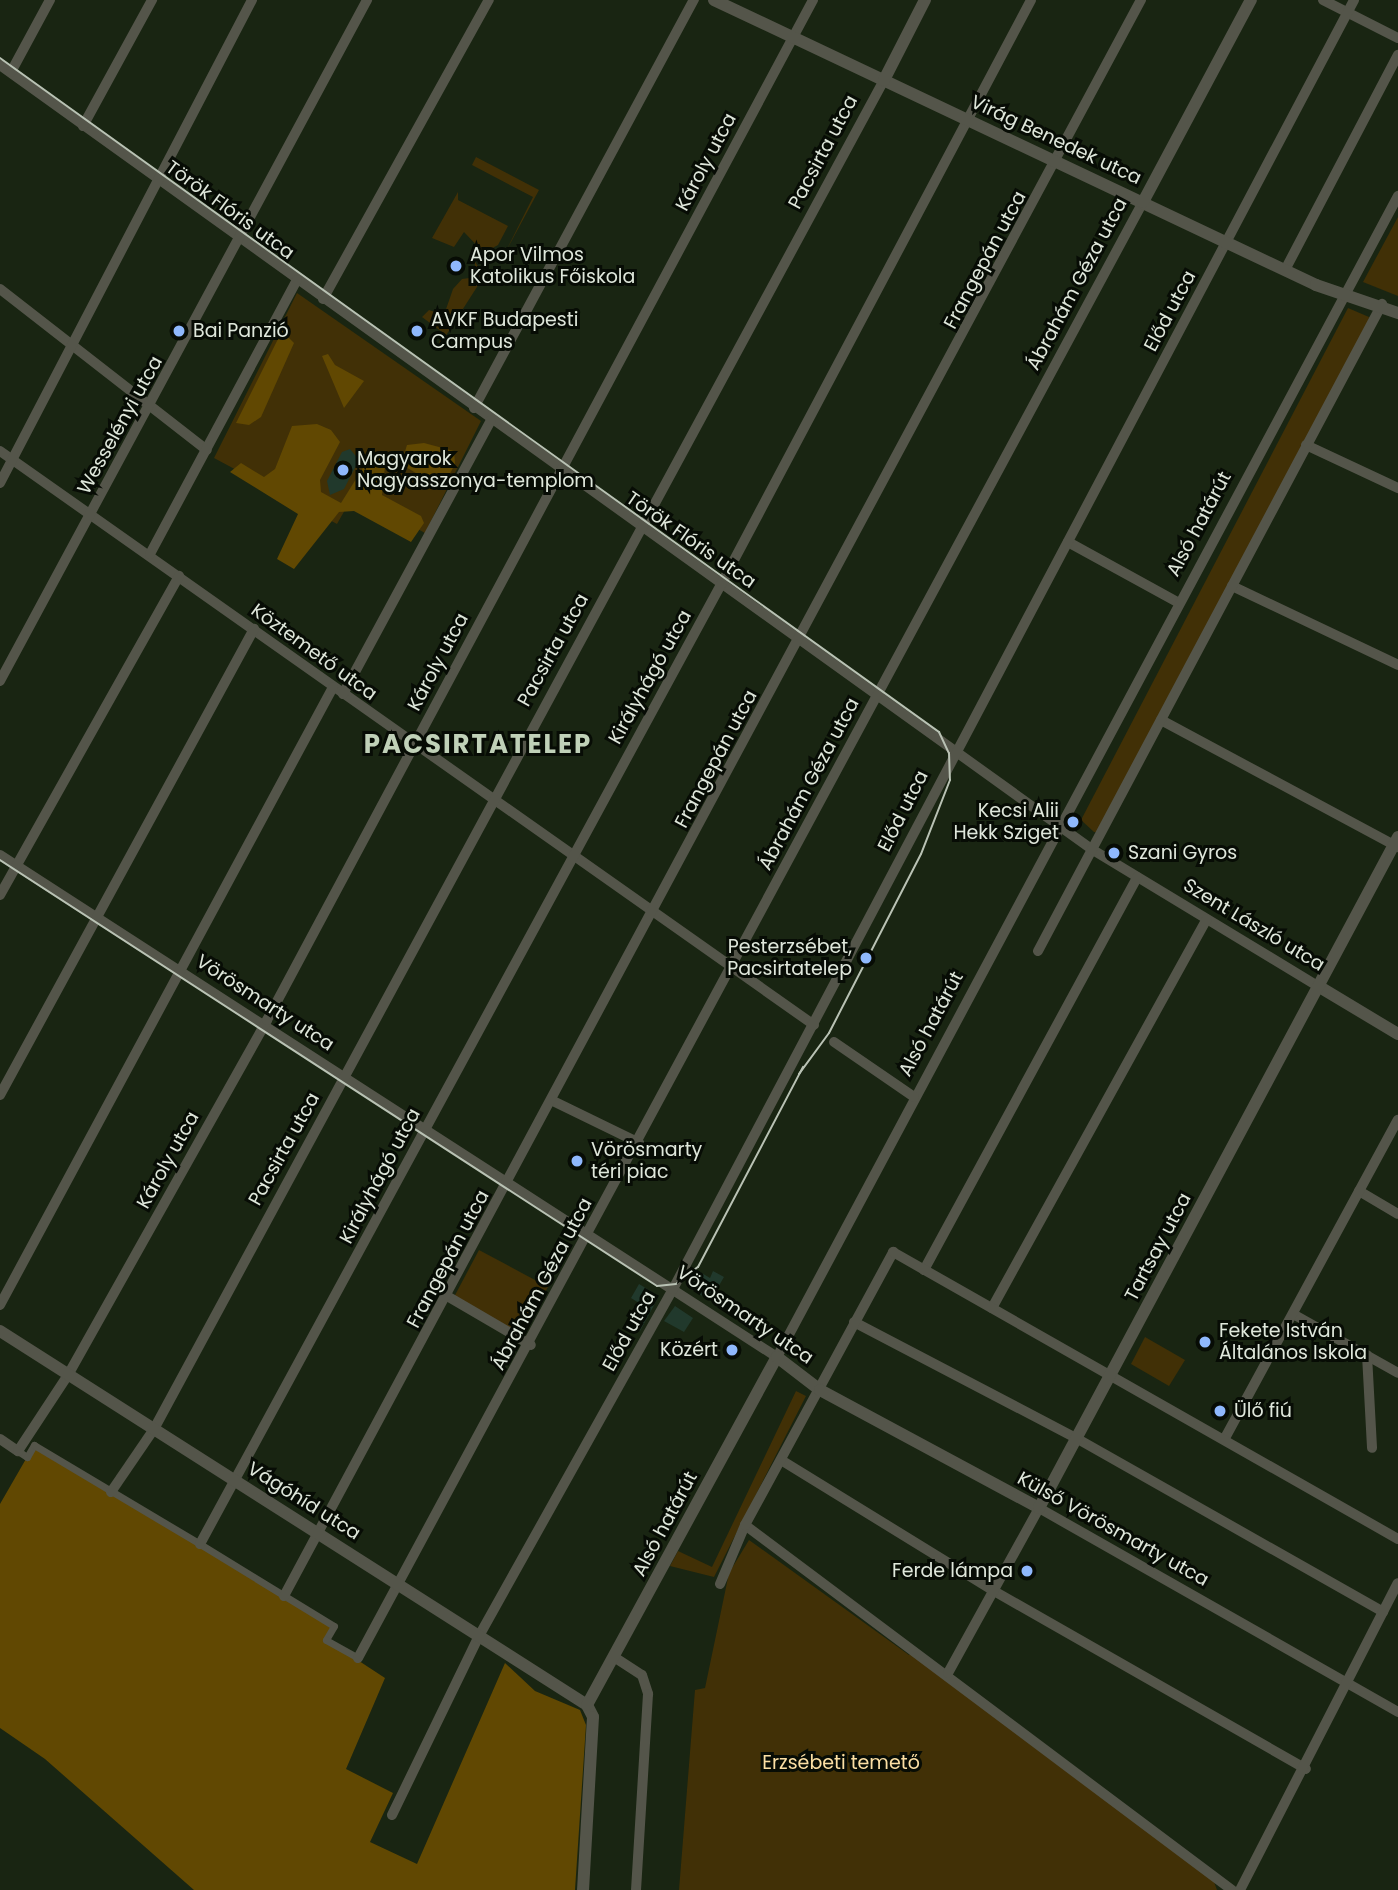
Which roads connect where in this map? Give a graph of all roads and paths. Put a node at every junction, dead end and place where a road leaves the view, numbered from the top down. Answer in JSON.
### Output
{"nodes":[{"id":1,"x":50,"y":0,"type":"edge"},
{"id":2,"x":152,"y":0,"type":"edge"},
{"id":3,"x":252,"y":0,"type":"edge"},
{"id":4,"x":367,"y":0,"type":"edge"},
{"id":5,"x":488,"y":0,"type":"edge"},
{"id":6,"x":694,"y":0,"type":"edge"},
{"id":7,"x":714,"y":0,"type":"edge"},
{"id":8,"x":813,"y":0,"type":"edge"},
{"id":9,"x":925,"y":0,"type":"edge"},
{"id":10,"x":1031,"y":0,"type":"edge"},
{"id":11,"x":1141,"y":0,"type":"edge"},
{"id":12,"x":1251,"y":0,"type":"edge"},
{"id":13,"x":1323,"y":0,"type":"edge"},
{"id":14,"x":1354,"y":0,"type":"edge"},
{"id":15,"x":1348,"y":12,"type":"junction"},
{"id":16,"x":794,"y":37,"type":"junction"},
{"id":17,"x":1398,"y":38,"type":"edge"},
{"id":18,"x":1398,"y":55,"type":"edge"},
{"id":19,"x":0,"y":65,"type":"edge"},
{"id":20,"x":10,"y":72,"type":"junction"},
{"id":21,"x":884,"y":80,"type":"junction"},
{"id":22,"x":970,"y":121,"type":"junction"},
{"id":23,"x":83,"y":125,"type":"junction"},
{"id":24,"x":1058,"y":162,"type":"junction"},
{"id":25,"x":155,"y":177,"type":"junction"},
{"id":26,"x":1398,"y":196,"type":"edge"},
{"id":27,"x":1143,"y":202,"type":"junction"},
{"id":28,"x":241,"y":238,"type":"junction"},
{"id":29,"x":1226,"y":242,"type":"junction"},
{"id":30,"x":1285,"y":270,"type":"junction"},
{"id":31,"x":297,"y":280,"type":"junction"},
{"id":32,"x":0,"y":289,"type":"edge"},
{"id":33,"x":1344,"y":297,"type":"junction"},
{"id":34,"x":323,"y":299,"type":"junction"},
{"id":35,"x":1388,"y":304,"type":"edge"},
{"id":36,"x":1398,"y":313,"type":"edge"},
{"id":37,"x":71,"y":345,"type":"junction"},
{"id":38,"x":151,"y":408,"type":"junction"},
{"id":39,"x":474,"y":408,"type":"junction"},
{"id":40,"x":491,"y":420,"type":"junction"},
{"id":41,"x":1306,"y":445,"type":"junction"},
{"id":42,"x":207,"y":450,"type":"junction"},
{"id":43,"x":0,"y":451,"type":"edge"},
{"id":44,"x":12,"y":460,"type":"junction"},
{"id":45,"x":559,"y":469,"type":"junction"},
{"id":46,"x":0,"y":482,"type":"edge"},
{"id":47,"x":1398,"y":488,"type":"edge"},
{"id":48,"x":90,"y":514,"type":"junction"},
{"id":49,"x":643,"y":527,"type":"junction"},
{"id":50,"x":1068,"y":542,"type":"junction"},
{"id":51,"x":150,"y":554,"type":"junction"},
{"id":52,"x":179,"y":576,"type":"junction"},
{"id":53,"x":722,"y":583,"type":"junction"},
{"id":54,"x":1232,"y":586,"type":"junction"},
{"id":55,"x":1179,"y":603,"type":"junction"},
{"id":56,"x":254,"y":629,"type":"junction"},
{"id":57,"x":800,"y":638,"type":"junction"},
{"id":58,"x":1398,"y":665,"type":"edge"},
{"id":59,"x":0,"y":681,"type":"edge"},
{"id":60,"x":333,"y":687,"type":"junction"},
{"id":61,"x":879,"y":693,"type":"junction"},
{"id":62,"x":343,"y":694,"type":"junction"},
{"id":63,"x":1161,"y":720,"type":"junction"},
{"id":64,"x":414,"y":744,"type":"junction"},
{"id":65,"x":955,"y":748,"type":"junction"},
{"id":66,"x":494,"y":799,"type":"junction"},
{"id":67,"x":1060,"y":824,"type":"junction"},
{"id":68,"x":1397,"y":843,"type":"edge"},
{"id":69,"x":1092,"y":848,"type":"junction"},
{"id":70,"x":572,"y":854,"type":"junction"},
{"id":71,"x":0,"y":855,"type":"edge"},
{"id":72,"x":15,"y":865,"type":"junction"},
{"id":73,"x":1137,"y":877,"type":"junction"},
{"id":74,"x":0,"y":895,"type":"edge"},
{"id":75,"x":654,"y":910,"type":"junction"},
{"id":76,"x":97,"y":918,"type":"junction"},
{"id":77,"x":1207,"y":919,"type":"junction"},
{"id":78,"x":1038,"y":951,"type":"dead end"},
{"id":79,"x":733,"y":967,"type":"junction"},
{"id":80,"x":178,"y":970,"type":"junction"},
{"id":81,"x":1318,"y":986,"type":"junction"},
{"id":82,"x":814,"y":1024,"type":"junction"},
{"id":83,"x":264,"y":1025,"type":"junction"},
{"id":84,"x":1398,"y":1034,"type":"edge"},
{"id":85,"x":834,"y":1042,"type":"dead end"},
{"id":86,"x":345,"y":1078,"type":"junction"},
{"id":87,"x":0,"y":1095,"type":"edge"},
{"id":88,"x":914,"y":1097,"type":"junction"},
{"id":89,"x":553,"y":1101,"type":"junction"},
{"id":90,"x":1398,"y":1120,"type":"edge"},
{"id":91,"x":425,"y":1128,"type":"junction"},
{"id":92,"x":639,"y":1143,"type":"junction"},
{"id":93,"x":509,"y":1182,"type":"junction"},
{"id":94,"x":1359,"y":1191,"type":"junction"},
{"id":95,"x":1398,"y":1214,"type":"edge"},
{"id":96,"x":590,"y":1235,"type":"junction"},
{"id":97,"x":924,"y":1269,"type":"junction"},
{"id":98,"x":673,"y":1289,"type":"junction"},
{"id":99,"x":447,"y":1296,"type":"junction"},
{"id":100,"x":0,"y":1305,"type":"edge"},
{"id":101,"x":992,"y":1308,"type":"junction"},
{"id":102,"x":1293,"y":1314,"type":"junction"},
{"id":103,"x":853,"y":1322,"type":"junction"},
{"id":104,"x":0,"y":1331,"type":"edge"},
{"id":105,"x":531,"y":1345,"type":"junction"},
{"id":106,"x":1367,"y":1355,"type":"junction"},
{"id":107,"x":777,"y":1357,"type":"junction"},
{"id":108,"x":1112,"y":1372,"type":"junction"},
{"id":109,"x":1398,"y":1373,"type":"edge"},
{"id":110,"x":68,"y":1375,"type":"junction"},
{"id":111,"x":808,"y":1382,"type":"joint"},
{"id":112,"x":820,"y":1390,"type":"junction"},
{"id":113,"x":154,"y":1429,"type":"junction"},
{"id":114,"x":1076,"y":1438,"type":"junction"},
{"id":115,"x":1225,"y":1438,"type":"junction"},
{"id":116,"x":0,"y":1439,"type":"edge"},
{"id":117,"x":1372,"y":1448,"type":"dead end"},
{"id":118,"x":18,"y":1451,"type":"junction"},
{"id":119,"x":780,"y":1460,"type":"junction"},
{"id":120,"x":237,"y":1481,"type":"junction"},
{"id":121,"x":111,"y":1492,"type":"junction"},
{"id":122,"x":1039,"y":1508,"type":"junction"},
{"id":123,"x":745,"y":1525,"type":"junction"},
{"id":124,"x":321,"y":1534,"type":"junction"},
{"id":125,"x":1398,"y":1539,"type":"edge"},
{"id":126,"x":200,"y":1544,"type":"junction"},
{"id":127,"x":1398,"y":1583,"type":"edge"},
{"id":128,"x":720,"y":1584,"type":"dead end"},
{"id":129,"x":399,"y":1585,"type":"junction"},
{"id":130,"x":994,"y":1591,"type":"junction"},
{"id":131,"x":285,"y":1596,"type":"junction"},
{"id":132,"x":1384,"y":1612,"type":"junction"},
{"id":133,"x":479,"y":1636,"type":"junction"},
{"id":134,"x":614,"y":1657,"type":"junction"},
{"id":135,"x":358,"y":1658,"type":"joint"},
{"id":136,"x":948,"y":1673,"type":"junction"},
{"id":137,"x":1348,"y":1684,"type":"junction"},
{"id":138,"x":587,"y":1705,"type":"junction"},
{"id":139,"x":1398,"y":1712,"type":"edge"},
{"id":140,"x":1306,"y":1769,"type":"junction"},
{"id":141,"x":393,"y":1815,"type":"dead end"},
{"id":142,"x":583,"y":1890,"type":"edge"},
{"id":143,"x":636,"y":1890,"type":"edge"},
{"id":144,"x":1232,"y":1890,"type":"edge"},
{"id":145,"x":1240,"y":1890,"type":"edge"}],
"edges":[{"from":1,"to":20,"type":"street"},
{"from":2,"to":23,"type":"street"},
{"from":3,"to":25,"type":"street"},
{"from":4,"to":28,"type":"street","name":"Wesselényi utca"},
{"from":5,"to":34,"type":"street"},
{"from":6,"to":39,"type":"street"},
{"from":7,"to":16,"type":"street","name":"Virág Benedek utca"},
{"from":8,"to":16,"type":"street","name":"Károly utca"},
{"from":9,"to":21,"type":"street","name":"Pacsirta utca"},
{"from":10,"to":22,"type":"street","name":"Királyhágó utca"},
{"from":11,"to":24,"type":"street","name":"Frangepán utca"},
{"from":12,"to":27,"type":"street","name":"Ábrahám Géza utca"},
{"from":13,"to":15,"type":"street"},
{"from":14,"to":15,"type":"street","name":"Előd utca"},
{"from":15,"to":17,"type":"street"},
{"from":15,"to":29,"type":"street","name":"Előd utca"},
{"from":16,"to":21,"type":"street","name":"Virág Benedek utca"},
{"from":16,"to":45,"type":"street","name":"Károly utca"},
{"from":18,"to":30,"type":"street"},
{"from":19,"to":20,"type":"street","name":"Török Flóris utca"},
{"from":20,"to":23,"type":"street","name":"Török Flóris utca"},
{"from":21,"to":22,"type":"street","name":"Virág Benedek utca"},
{"from":21,"to":49,"type":"street","name":"Pacsirta utca"},
{"from":22,"to":24,"type":"street","name":"Virág Benedek utca"},
{"from":22,"to":53,"type":"street","name":"Királyhágó utca"},
{"from":23,"to":25,"type":"street","name":"Török Flóris utca"},
{"from":24,"to":27,"type":"street","name":"Virág Benedek utca"},
{"from":24,"to":57,"type":"street","name":"Frangepán utca"},
{"from":25,"to":28,"type":"street","name":"Török Flóris utca"},
{"from":25,"to":37,"type":"street"},
{"from":26,"to":33,"type":"street","name":"Alsó határút"},
{"from":27,"to":29,"type":"street","name":"Virág Benedek utca"},
{"from":27,"to":61,"type":"street","name":"Ábrahám Géza utca"},
{"from":28,"to":31,"type":"street","name":"Török Flóris utca"},
{"from":28,"to":38,"type":"street","name":"Wesselényi utca"},
{"from":29,"to":30,"type":"street","name":"Virág Benedek utca"},
{"from":29,"to":50,"type":"street","name":"Előd utca"},
{"from":30,"to":33,"type":"street","name":"Virág Benedek utca"},
{"from":31,"to":34,"type":"street","name":"Török Flóris utca"},
{"from":31,"to":42,"type":"street"},
{"from":32,"to":37,"type":"street"},
{"from":33,"to":35,"type":"street","name":"Virág Benedek utca"},
{"from":33,"to":55,"type":"street","name":"Alsó határút"},
{"from":34,"to":39,"type":"street","name":"Török Flóris utca"},
{"from":35,"to":36,"type":"street"},
{"from":35,"to":41,"type":"street"},
{"from":37,"to":38,"type":"street"},
{"from":37,"to":44,"type":"street"},
{"from":38,"to":42,"type":"street"},
{"from":38,"to":48,"type":"street","name":"Wesselényi utca"},
{"from":39,"to":40,"type":"street","name":"Török Flóris utca"},
{"from":40,"to":45,"type":"street","name":"Török Flóris utca"},
{"from":40,"to":62,"type":"street"},
{"from":41,"to":47,"type":"street"},
{"from":41,"to":54,"type":"street"},
{"from":42,"to":51,"type":"street"},
{"from":43,"to":44,"type":"street","name":"Köztemető utca"},
{"from":44,"to":46,"type":"street"},
{"from":44,"to":48,"type":"street","name":"Köztemető utca"},
{"from":45,"to":49,"type":"street","name":"Török Flóris utca"},
{"from":45,"to":64,"type":"street","name":"Károly utca"},
{"from":48,"to":51,"type":"street","name":"Köztemető utca"},
{"from":48,"to":59,"type":"street","name":"Wesselényi utca"},
{"from":49,"to":53,"type":"street","name":"Török Flóris utca"},
{"from":49,"to":66,"type":"street","name":"Pacsirta utca"},
{"from":50,"to":55,"type":"street"},
{"from":50,"to":65,"type":"street","name":"Előd utca"},
{"from":51,"to":52,"type":"street","name":"Köztemető utca"},
{"from":52,"to":56,"type":"street","name":"Köztemető utca"},
{"from":52,"to":72,"type":"street"},
{"from":53,"to":57,"type":"street","name":"Török Flóris utca"},
{"from":53,"to":70,"type":"street","name":"Királyhágó utca"},
{"from":54,"to":58,"type":"street"},
{"from":54,"to":63,"type":"street"},
{"from":55,"to":67,"type":"street","name":"Alsó határút"},
{"from":56,"to":60,"type":"street","name":"Köztemető utca"},
{"from":56,"to":76,"type":"street"},
{"from":57,"to":61,"type":"street","name":"Török Flóris utca"},
{"from":57,"to":75,"type":"street","name":"Frangepán utca"},
{"from":60,"to":62,"type":"street","name":"Köztemető utca"},
{"from":60,"to":80,"type":"street"},
{"from":61,"to":65,"type":"street","name":"Török Flóris utca"},
{"from":61,"to":79,"type":"street","name":"Ábrahám Géza utca"},
{"from":62,"to":64,"type":"street","name":"Köztemető utca"},
{"from":63,"to":68,"type":"street"},
{"from":63,"to":69,"type":"street"},
{"from":64,"to":66,"type":"street","name":"Köztemető utca"},
{"from":64,"to":83,"type":"street","name":"Károly utca"},
{"from":65,"to":67,"type":"street","name":"Török Flóris utca"},
{"from":65,"to":82,"type":"street","name":"Előd utca"},
{"from":66,"to":70,"type":"street","name":"Köztemető utca"},
{"from":66,"to":86,"type":"street","name":"Pacsirta utca"},
{"from":67,"to":69,"type":"street","name":"Török Flóris utca"},
{"from":67,"to":88,"type":"street","name":"Alsó határút"},
{"from":68,"to":81,"type":"street","name":"Tartsay utca"},
{"from":69,"to":73,"type":"street","name":"Szent László utca"},
{"from":69,"to":78,"type":"street"},
{"from":70,"to":75,"type":"street","name":"Köztemető utca"},
{"from":70,"to":91,"type":"street","name":"Királyhágó utca"},
{"from":71,"to":72,"type":"street","name":"Vörösmarty utca"},
{"from":72,"to":74,"type":"street"},
{"from":72,"to":76,"type":"street","name":"Vörösmarty utca"},
{"from":73,"to":77,"type":"street","name":"Szent László utca"},
{"from":73,"to":97,"type":"street"},
{"from":75,"to":79,"type":"street","name":"Köztemető utca"},
{"from":75,"to":89,"type":"street","name":"Frangepán utca"},
{"from":76,"to":80,"type":"street","name":"Vörösmarty utca"},
{"from":76,"to":87,"type":"street"},
{"from":77,"to":81,"type":"street","name":"Szent László utca"},
{"from":77,"to":101,"type":"street"},
{"from":79,"to":82,"type":"street","name":"Köztemető utca"},
{"from":79,"to":92,"type":"street","name":"Ábrahám Géza utca"},
{"from":80,"to":83,"type":"street","name":"Vörösmarty utca"},
{"from":80,"to":100,"type":"street"},
{"from":81,"to":84,"type":"street","name":"Szent László utca"},
{"from":81,"to":108,"type":"street","name":"Tartsay utca"},
{"from":82,"to":98,"type":"street","name":"Előd utca"},
{"from":83,"to":86,"type":"street","name":"Vörösmarty utca"},
{"from":83,"to":110,"type":"street","name":"Károly utca"},
{"from":85,"to":88,"type":"street"},
{"from":86,"to":91,"type":"street","name":"Vörösmarty utca"},
{"from":86,"to":113,"type":"street","name":"Pacsirta utca"},
{"from":88,"to":107,"type":"street","name":"Alsó határút"},
{"from":89,"to":92,"type":"street"},
{"from":89,"to":93,"type":"street","name":"Frangepán utca"},
{"from":90,"to":94,"type":"street"},
{"from":91,"to":93,"type":"street","name":"Vörösmarty utca"},
{"from":91,"to":120,"type":"street","name":"Királyhágó utca"},
{"from":92,"to":96,"type":"street","name":"Ábrahám Géza utca"},
{"from":93,"to":96,"type":"street","name":"Vörösmarty utca"},
{"from":93,"to":99,"type":"street","name":"Frangepán utca"},
{"from":94,"to":95,"type":"street"},
{"from":94,"to":102,"type":"street"},
{"from":96,"to":98,"type":"street","name":"Vörösmarty utca"},
{"from":96,"to":105,"type":"street","name":"Ábrahám Géza utca"},
{"from":97,"to":101,"type":"street"},
{"from":97,"to":103,"type":"street"},
{"from":98,"to":107,"type":"street","name":"Vörösmarty utca"},
{"from":98,"to":133,"type":"street","name":"Előd utca"},
{"from":99,"to":105,"type":"street"},
{"from":99,"to":124,"type":"street","name":"Frangepán utca"},
{"from":101,"to":108,"type":"street"},
{"from":102,"to":106,"type":"street"},
{"from":102,"to":115,"type":"street"},
{"from":103,"to":112,"type":"street"},
{"from":103,"to":114,"type":"street"},
{"from":104,"to":110,"type":"street","name":"Vágóhíd utca"},
{"from":105,"to":129,"type":"street","name":"Ábrahám Géza utca"},
{"from":106,"to":109,"type":"street"},
{"from":106,"to":117,"type":"street"},
{"from":107,"to":111,"type":"street","name":"Vörösmarty utca"},
{"from":107,"to":134,"type":"street","name":"Alsó határút"},
{"from":108,"to":114,"type":"street","name":"Tartsay utca"},
{"from":108,"to":115,"type":"street"},
{"from":110,"to":113,"type":"street","name":"Vágóhíd utca"},
{"from":110,"to":118,"type":"street","name":"Károly utca"},
{"from":111,"to":112,"type":"street","name":"Külső Vörösmarty utca"},
{"from":112,"to":119,"type":"street"},
{"from":112,"to":122,"type":"street","name":"Külső Vörösmarty utca"},
{"from":113,"to":120,"type":"street","name":"Vágóhíd utca"},
{"from":113,"to":121,"type":"street","name":"Pacsirta utca"},
{"from":114,"to":122,"type":"street","name":"Tartsay utca"},
{"from":114,"to":132,"type":"street"},
{"from":115,"to":125,"type":"street"},
{"from":116,"to":118,"type":"street"},
{"from":118,"to":121,"type":"street"},
{"from":119,"to":123,"type":"street"},
{"from":119,"to":130,"type":"street"},
{"from":120,"to":124,"type":"street","name":"Vágóhíd utca"},
{"from":120,"to":126,"type":"street","name":"Királyhágó utca"},
{"from":121,"to":126,"type":"street"},
{"from":122,"to":130,"type":"street","name":"Tartsay utca"},
{"from":122,"to":137,"type":"street","name":"Külső Vörösmarty utca"},
{"from":123,"to":128,"type":"street"},
{"from":123,"to":136,"type":"street"},
{"from":124,"to":129,"type":"street","name":"Vágóhíd utca"},
{"from":124,"to":131,"type":"street","name":"Frangepán utca"},
{"from":126,"to":131,"type":"street"},
{"from":127,"to":132,"type":"street"},
{"from":129,"to":133,"type":"street","name":"Vágóhíd utca"},
{"from":129,"to":135,"type":"street","name":"Ábrahám Géza utca"},
{"from":130,"to":136,"type":"street","name":"Tartsay utca"},
{"from":130,"to":140,"type":"street"},
{"from":131,"to":135,"type":"street"},
{"from":132,"to":137,"type":"street"},
{"from":133,"to":138,"type":"street","name":"Vágóhíd utca"},
{"from":133,"to":141,"type":"street","name":"Előd utca"},
{"from":134,"to":138,"type":"street","name":"Alsó határút"},
{"from":134,"to":143,"type":"street"},
{"from":136,"to":144,"type":"street"},
{"from":137,"to":139,"type":"street","name":"Külső Vörösmarty utca"},
{"from":137,"to":140,"type":"street"},
{"from":138,"to":142,"type":"street"},
{"from":140,"to":145,"type":"street"}]}
